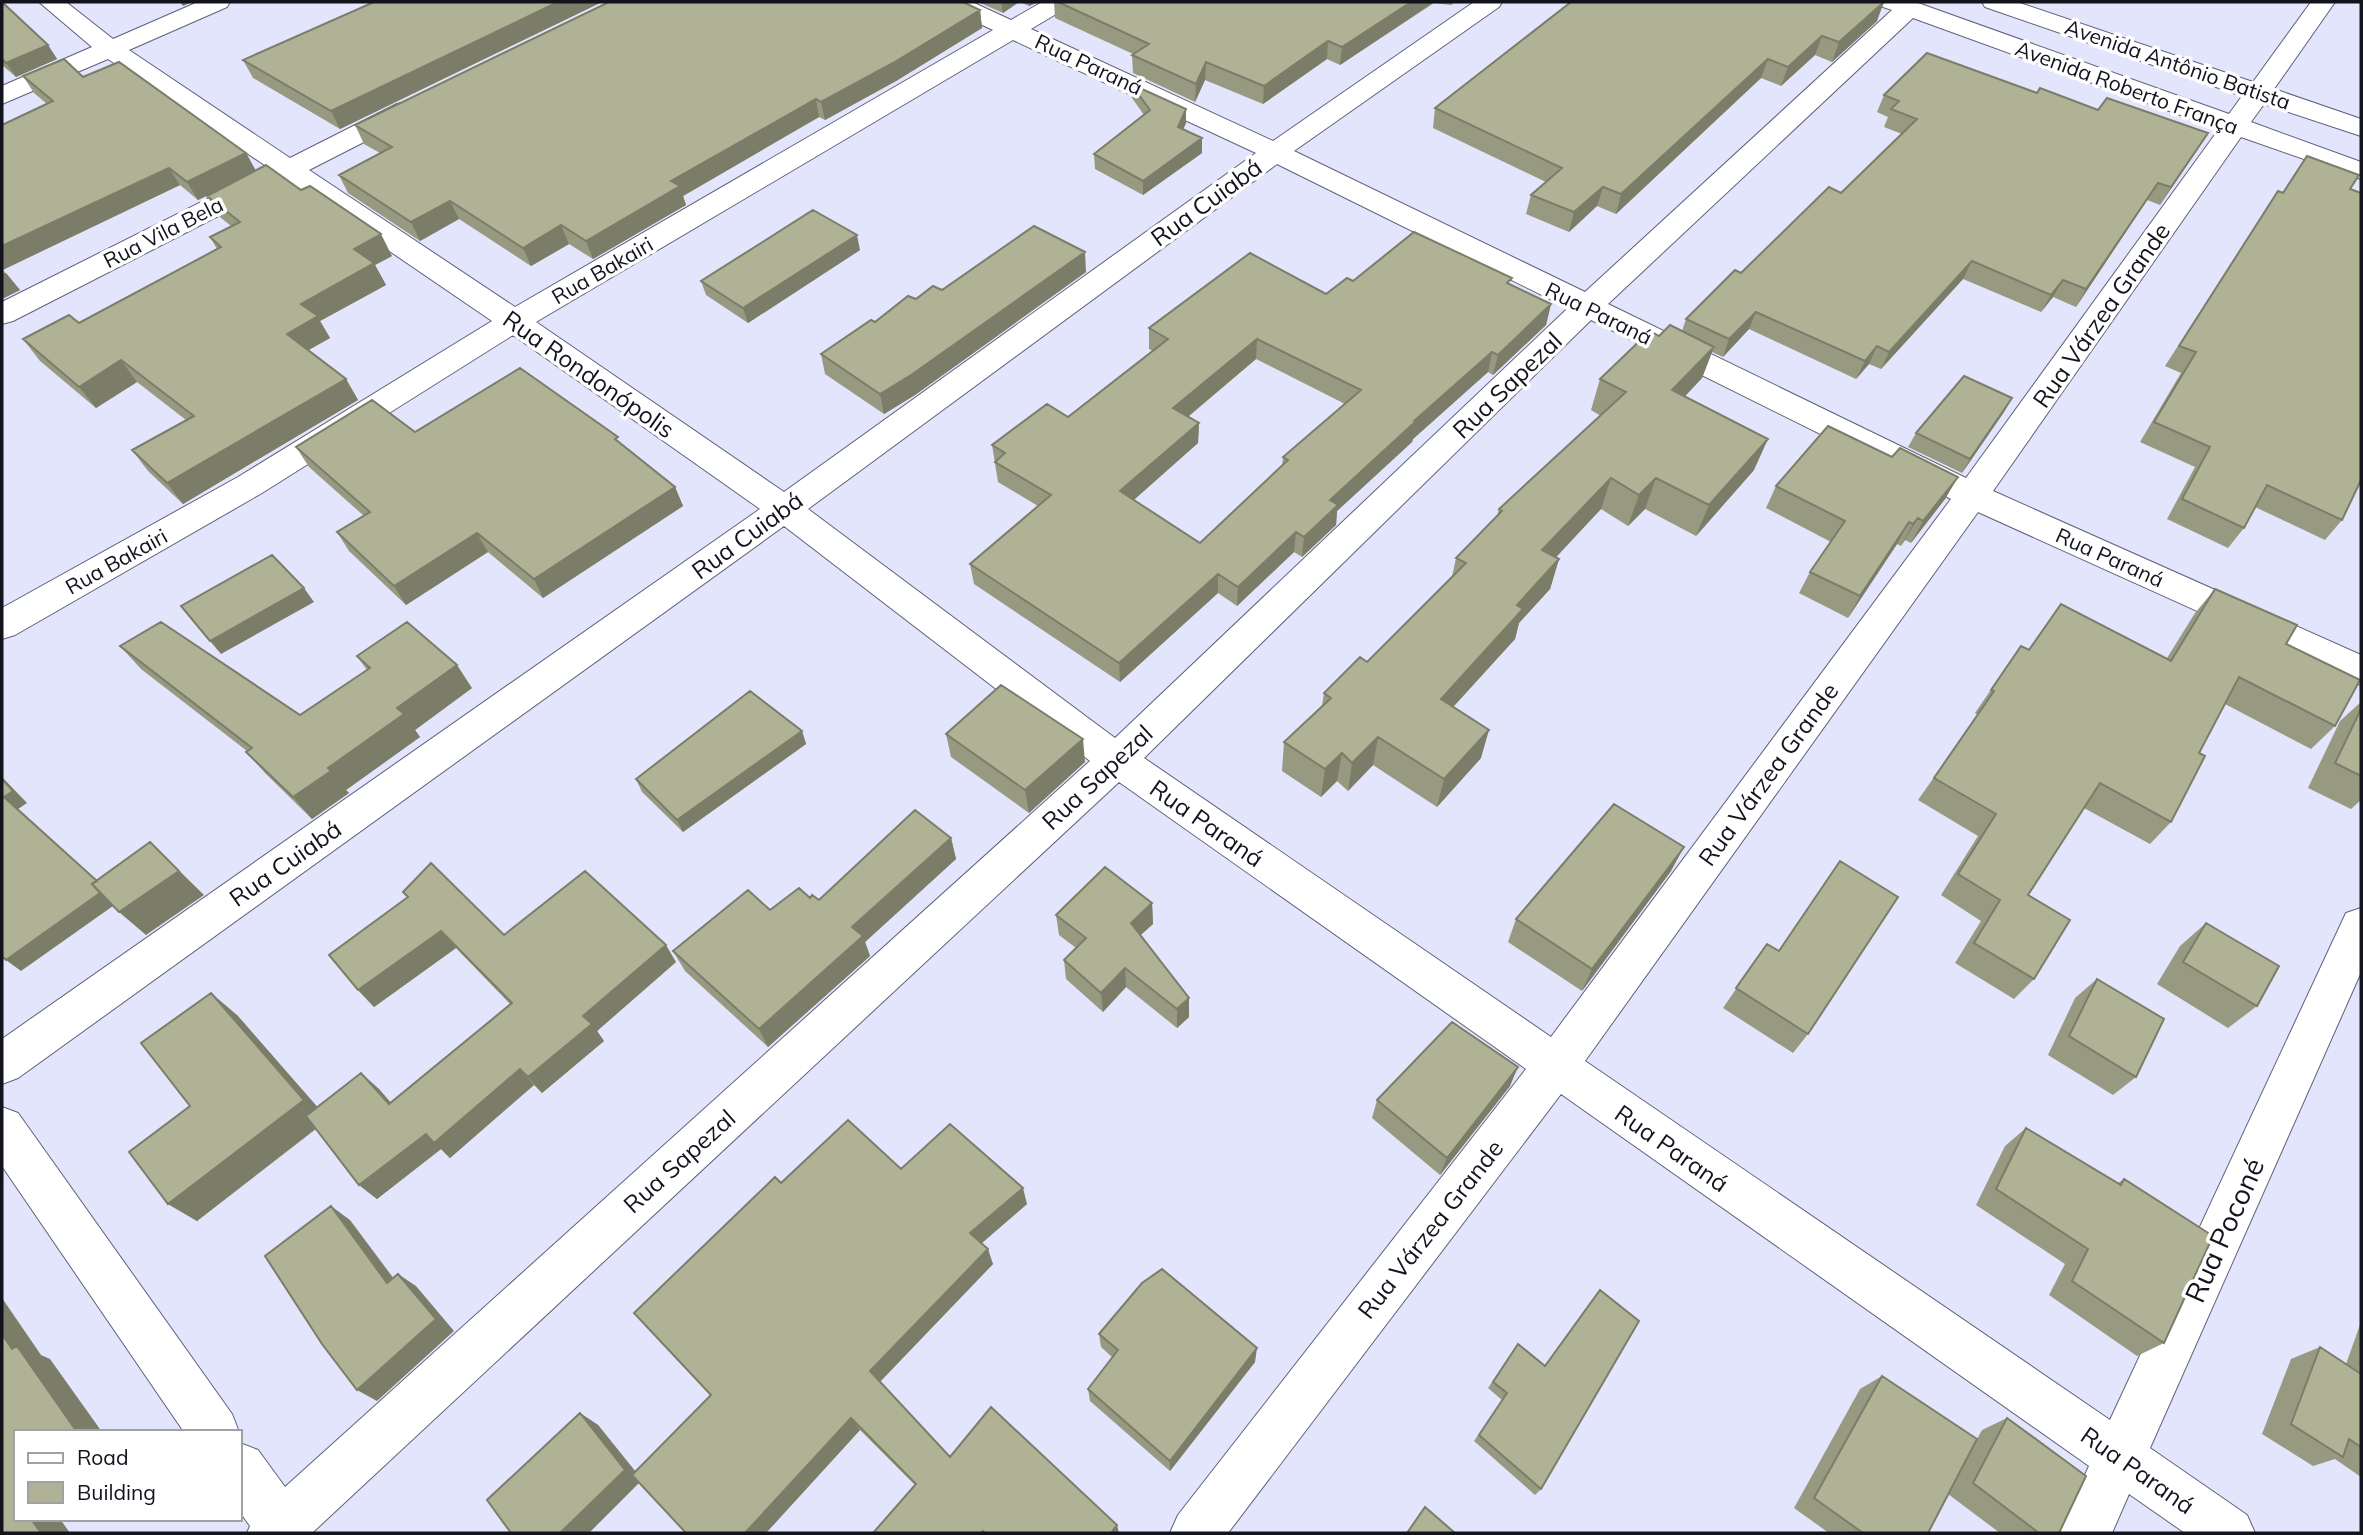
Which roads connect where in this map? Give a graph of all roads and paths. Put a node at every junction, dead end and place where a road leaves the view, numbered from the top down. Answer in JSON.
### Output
{"nodes":[{"id":1,"x":51,"y":2,"type":"edge"},
{"id":2,"x":218,"y":2,"type":"edge"},
{"id":3,"x":953,"y":2,"type":"edge"},
{"id":4,"x":1059,"y":2,"type":"edge"},
{"id":5,"x":1490,"y":2,"type":"edge"},
{"id":6,"x":1994,"y":2,"type":"edge"},
{"id":7,"x":2323,"y":2,"type":"edge"},
{"id":8,"x":1901,"y":5,"type":"edge"},
{"id":9,"x":1014,"y":29,"type":"junction"},
{"id":10,"x":110,"y":48,"type":"junction"},
{"id":11,"x":2261,"y":92,"type":"junction"},
{"id":12,"x":2,"y":96,"type":"edge"},
{"id":13,"x":426,"y":100,"type":"edge"},
{"id":14,"x":2235,"y":127,"type":"junction"},
{"id":15,"x":2361,"y":128,"type":"edge"},
{"id":16,"x":1275,"y":152,"type":"junction"},
{"id":17,"x":288,"y":168,"type":"junction"},
{"id":18,"x":2361,"y":171,"type":"edge"},
{"id":19,"x":1587,"y":307,"type":"junction"},
{"id":20,"x":2,"y":314,"type":"edge"},
{"id":21,"x":514,"y":321,"type":"junction"},
{"id":22,"x":1972,"y":495,"type":"junction"},
{"id":23,"x":784,"y":509,"type":"junction"},
{"id":24,"x":2,"y":625,"type":"edge"},
{"id":25,"x":2361,"y":671,"type":"edge"},
{"id":26,"x":1116,"y":760,"type":"junction"},
{"id":27,"x":2361,"y":926,"type":"edge"},
{"id":28,"x":2,"y":1064,"type":"edge"},
{"id":29,"x":1555,"y":1067,"type":"junction"},
{"id":30,"x":2,"y":1128,"type":"edge"},
{"id":31,"x":213,"y":1430,"type":"edge"},
{"id":32,"x":2121,"y":1458,"type":"junction"},
{"id":33,"x":242,"y":1471,"type":"edge"},
{"id":34,"x":280,"y":1531,"type":"edge"},
{"id":35,"x":1196,"y":1533,"type":"edge"},
{"id":36,"x":2085,"y":1533,"type":"edge"},
{"id":37,"x":2229,"y":1533,"type":"edge"}],
"edges":[{"from":1,"to":10,"type":"street","name":"Rua Rondonópolis"},
{"from":2,"to":10,"type":"street"},
{"from":3,"to":9,"type":"street","name":"Rua Paraná"},
{"from":4,"to":9,"type":"street","name":"Rua Bakairi"},
{"from":5,"to":16,"type":"street","name":"Rua Cuiabá"},
{"from":6,"to":11,"type":"street","name":"Avenida Antônio Batista"},
{"from":7,"to":11,"type":"street","name":"Rua Várzea Grande"},
{"from":8,"to":14,"type":"street","name":"Avenida Roberto França"},
{"from":8,"to":19,"type":"street","name":"Rua Sapezal"},
{"from":9,"to":16,"type":"street","name":"Rua Paraná"},
{"from":9,"to":21,"type":"street","name":"Rua Bakairi"},
{"from":10,"to":12,"type":"street"},
{"from":10,"to":17,"type":"street","name":"Rua Rondonópolis"},
{"from":11,"to":14,"type":"street","name":"Rua Várzea Grande"},
{"from":11,"to":15,"type":"street","name":"Avenida Antônio Batista"},
{"from":13,"to":17,"type":"street","name":"Rua Vila Bela"},
{"from":14,"to":18,"type":"street","name":"Avenida Roberto França"},
{"from":14,"to":22,"type":"street","name":"Rua Várzea Grande"},
{"from":16,"to":19,"type":"street","name":"Rua Paraná"},
{"from":16,"to":23,"type":"street","name":"Rua Cuiabá"},
{"from":17,"to":20,"type":"street","name":"Rua Vila Bela"},
{"from":17,"to":21,"type":"street","name":"Rua Rondonópolis"},
{"from":19,"to":22,"type":"street","name":"Rua Paraná"},
{"from":19,"to":26,"type":"street","name":"Rua Sapezal"},
{"from":21,"to":23,"type":"street","name":"Rua Rondonópolis"},
{"from":21,"to":24,"type":"street","name":"Rua Bakairi"},
{"from":22,"to":25,"type":"street","name":"Rua Paraná"},
{"from":22,"to":29,"type":"street","name":"Rua Várzea Grande"},
{"from":23,"to":26,"type":"street","name":"Rua Rondonópolis"},
{"from":23,"to":28,"type":"street","name":"Rua Cuiabá"},
{"from":26,"to":29,"type":"street","name":"Rua Paraná"},
{"from":26,"to":34,"type":"street","name":"Rua Sapezal"},
{"from":27,"to":32,"type":"street","name":"Rua Poconé"},
{"from":29,"to":32,"type":"street","name":"Rua Paraná"},
{"from":29,"to":35,"type":"street","name":"Rua Várzea Grande"},
{"from":30,"to":31,"type":"street"},
{"from":32,"to":36,"type":"street","name":"Rua Poconé"},
{"from":32,"to":37,"type":"street","name":"Rua Paraná"},
{"from":33,"to":34,"type":"street"}]}
